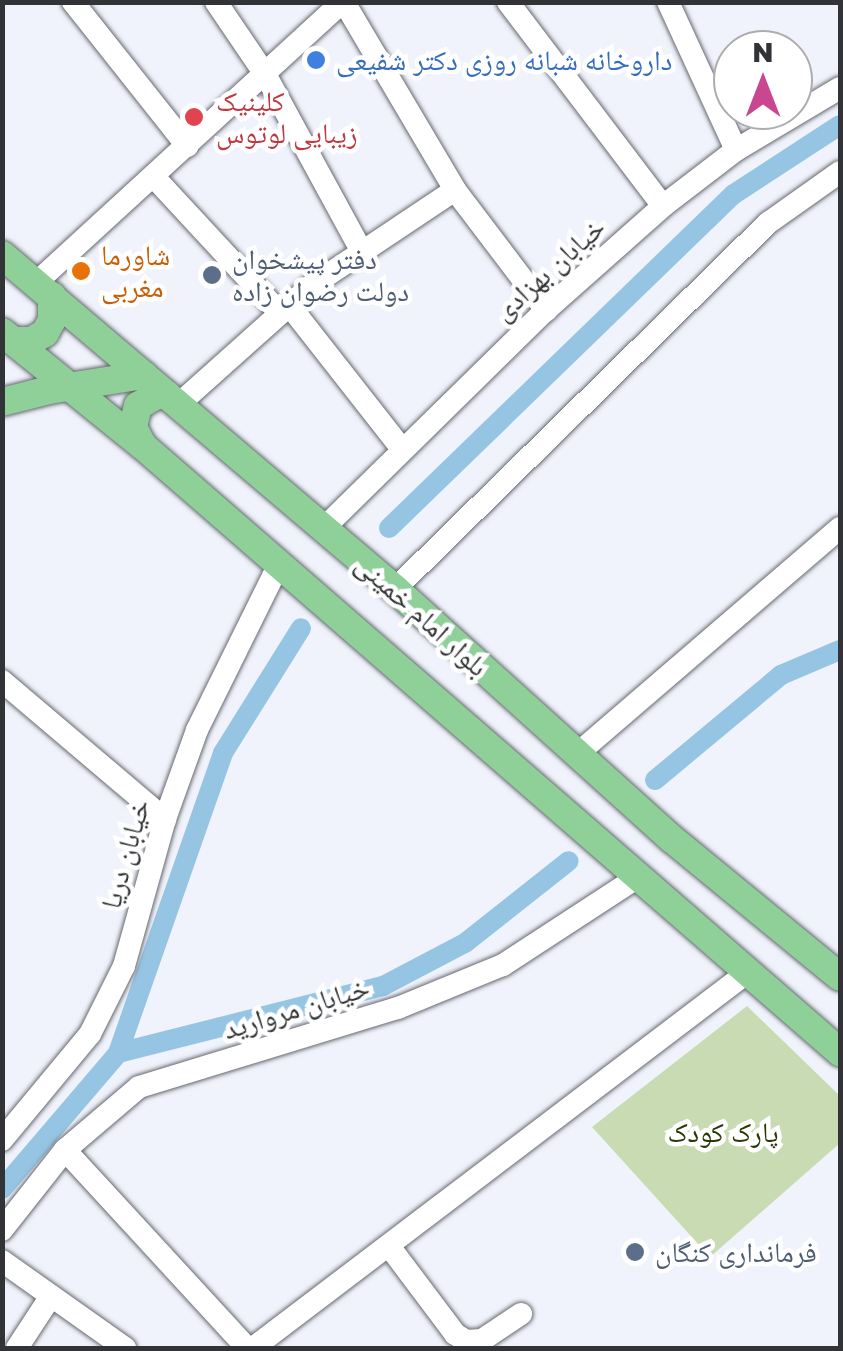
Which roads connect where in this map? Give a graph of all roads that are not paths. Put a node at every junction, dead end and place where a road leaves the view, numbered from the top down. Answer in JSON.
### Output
{"nodes":[{"id":1,"x":73,"y":2,"type":"edge"},
{"id":2,"x":216,"y":2,"type":"edge"},
{"id":3,"x":344,"y":2,"type":"edge"},
{"id":4,"x":508,"y":2,"type":"edge"},
{"id":5,"x":668,"y":2,"type":"edge"},
{"id":6,"x":265,"y":74,"type":"junction"},
{"id":7,"x":840,"y":88,"type":"edge"},
{"id":8,"x":186,"y":146,"type":"junction"},
{"id":9,"x":736,"y":150,"type":"junction"},
{"id":10,"x":840,"y":172,"type":"edge"},
{"id":11,"x":153,"y":176,"type":"junction"},
{"id":12,"x":455,"y":190,"type":"junction"},
{"id":13,"x":662,"y":206,"type":"junction"},
{"id":14,"x":362,"y":252,"type":"junction"},
{"id":15,"x":2,"y":256,"type":"edge"},
{"id":16,"x":45,"y":289,"type":"junction"},
{"id":17,"x":285,"y":309,"type":"junction"},
{"id":18,"x":546,"y":310,"type":"junction"},
{"id":19,"x":9,"y":337,"type":"edge"},
{"id":20,"x":144,"y":375,"type":"junction"},
{"id":21,"x":67,"y":386,"type":"junction"},
{"id":22,"x":173,"y":400,"type":"junction"},
{"id":23,"x":2,"y":402,"type":"edge"},
{"id":24,"x":143,"y":446,"type":"junction"},
{"id":25,"x":402,"y":449,"type":"junction"},
{"id":26,"x":325,"y":528,"type":"junction"},
{"id":27,"x":840,"y":528,"type":"edge"},
{"id":28,"x":278,"y":566,"type":"junction"},
{"id":29,"x":396,"y":589,"type":"junction"},
{"id":30,"x":2,"y":681,"type":"edge"},
{"id":31,"x":576,"y":755,"type":"junction"},
{"id":32,"x":165,"y":819,"type":"junction"},
{"id":33,"x":638,"y":877,"type":"junction"},
{"id":34,"x":804,"y":946,"type":"junction"},
{"id":35,"x":840,"y":960,"type":"edge"},
{"id":36,"x":748,"y":972,"type":"junction"},
{"id":37,"x":840,"y":977,"type":"edge"},
{"id":38,"x":840,"y":1052,"type":"edge"},
{"id":39,"x":2,"y":1140,"type":"edge"},
{"id":40,"x":65,"y":1150,"type":"junction"},
{"id":41,"x":2,"y":1230,"type":"edge"},
{"id":42,"x":388,"y":1246,"type":"junction"},
{"id":43,"x":2,"y":1261,"type":"edge"},
{"id":44,"x":51,"y":1296,"type":"junction"},
{"id":45,"x":521,"y":1314,"type":"dead end"},
{"id":46,"x":17,"y":1348,"type":"edge"},
{"id":47,"x":126,"y":1348,"type":"edge"},
{"id":48,"x":250,"y":1348,"type":"edge"}],
"edges":[{"from":1,"to":8,"type":"street"},
{"from":2,"to":6,"type":"street"},
{"from":3,"to":6,"type":"street"},
{"from":3,"to":12,"type":"street"},
{"from":4,"to":13,"type":"street"},
{"from":5,"to":9,"type":"street"},
{"from":6,"to":8,"type":"street"},
{"from":6,"to":14,"type":"street"},
{"from":7,"to":9,"type":"street","name":"خیابان بهزادی"},
{"from":8,"to":11,"type":"street"},
{"from":9,"to":13,"type":"street","name":"خیابان بهزادی"},
{"from":10,"to":29,"type":"street"},
{"from":11,"to":16,"type":"street"},
{"from":11,"to":17,"type":"street"},
{"from":12,"to":14,"type":"street"},
{"from":12,"to":18,"type":"street"},
{"from":13,"to":18,"type":"street","name":"خیابان بهزادی"},
{"from":14,"to":17,"type":"street"},
{"from":15,"to":16,"type":"main road","name":"بلوار امام خمینی"},
{"from":16,"to":19,"type":"main road"},
{"from":16,"to":20,"type":"main road","name":"بلوار امام خمینی"},
{"from":17,"to":22,"type":"street"},
{"from":17,"to":25,"type":"street"},
{"from":18,"to":25,"type":"street","name":"خیابان بهزادی"},
{"from":19,"to":21,"type":"main road","name":"بلوار امام خمینی"},
{"from":20,"to":21,"type":"main road"},
{"from":20,"to":22,"type":"main road","name":"بلوار امام خمینی"},
{"from":21,"to":23,"type":"main road"},
{"from":21,"to":24,"type":"main road","name":"بلوار امام خمینی"},
{"from":22,"to":24,"type":"main road"},
{"from":22,"to":26,"type":"main road","name":"بلوار امام خمینی"},
{"from":24,"to":28,"type":"main road","name":"بلوار امام خمینی"},
{"from":25,"to":26,"type":"street","name":"خیابان بهزادی"},
{"from":26,"to":29,"type":"main road","name":"بلوار امام خمینی"},
{"from":27,"to":31,"type":"street"},
{"from":28,"to":32,"type":"street","name":"خیابان دریا"},
{"from":28,"to":33,"type":"main road","name":"بلوار امام خمینی"},
{"from":29,"to":31,"type":"main road","name":"بلوار امام خمینی"},
{"from":30,"to":32,"type":"street"},
{"from":31,"to":34,"type":"main road","name":"بلوار امام خمینی"},
{"from":32,"to":39,"type":"street","name":"خیابان دریا"},
{"from":33,"to":36,"type":"main road","name":"بلوار امام خمینی"},
{"from":33,"to":40,"type":"street","name":"خیابان مروارید"},
{"from":34,"to":35,"type":"main road"},
{"from":34,"to":37,"type":"main road","name":"بلوار امام خمینی"},
{"from":36,"to":38,"type":"main road","name":"بلوار امام خمینی"},
{"from":36,"to":42,"type":"street"},
{"from":40,"to":41,"type":"street","name":"خیابان مروارید"},
{"from":40,"to":48,"type":"street"},
{"from":42,"to":45,"type":"street"},
{"from":42,"to":48,"type":"street"},
{"from":43,"to":44,"type":"street"},
{"from":44,"to":46,"type":"street"},
{"from":44,"to":47,"type":"street"}]}
